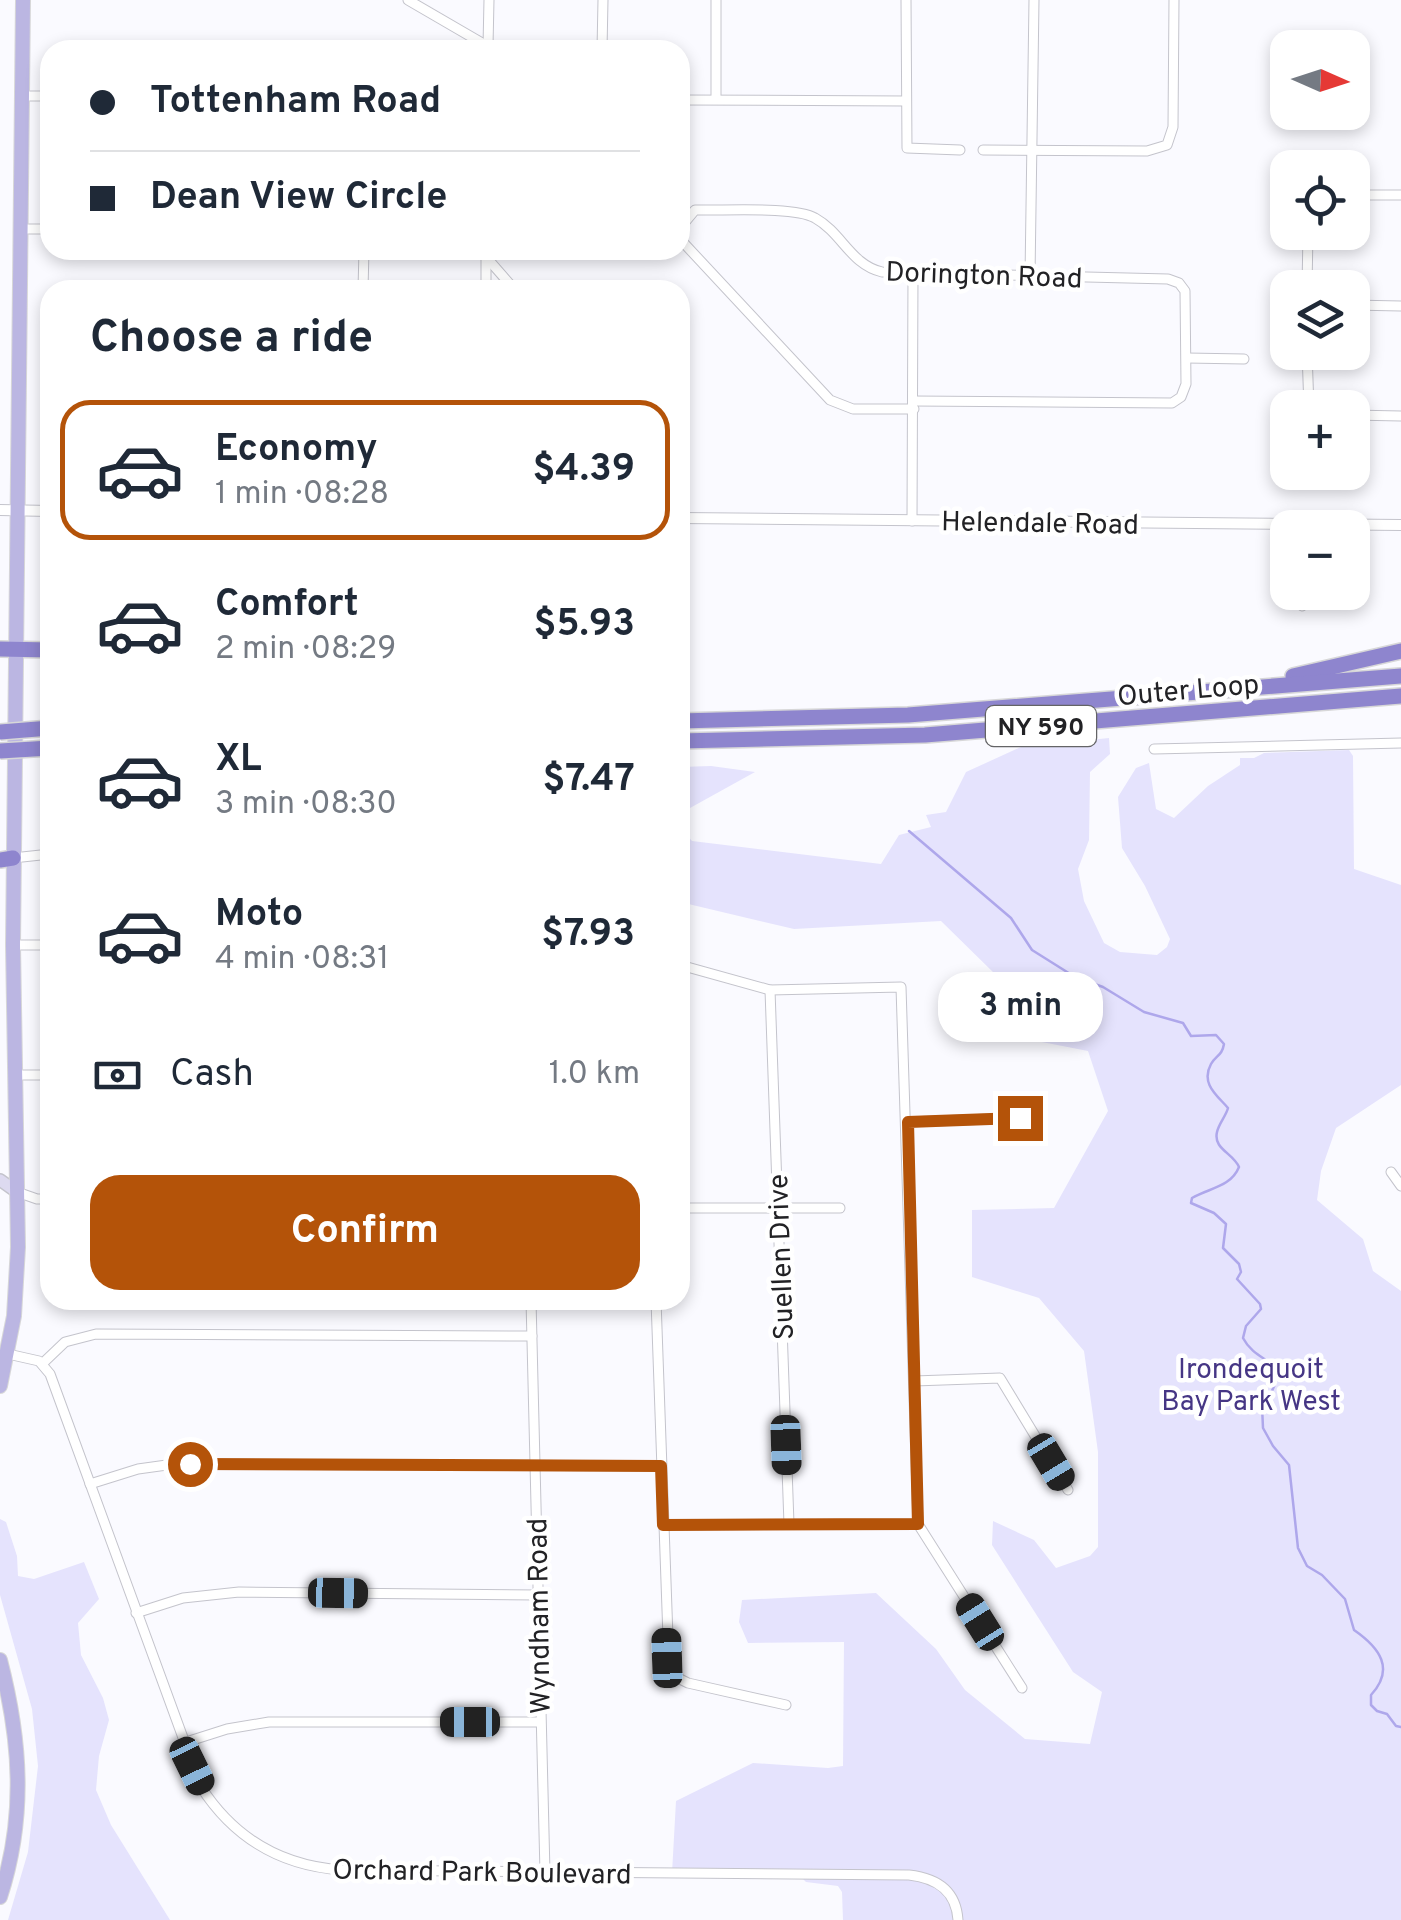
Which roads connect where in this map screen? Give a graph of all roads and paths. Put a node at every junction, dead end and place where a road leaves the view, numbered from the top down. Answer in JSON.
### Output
{"nodes":[{"id":1,"x":23,"y":0,"type":"edge"},
{"id":2,"x":408,"y":0,"type":"edge"},
{"id":3,"x":489,"y":0,"type":"edge"},
{"id":4,"x":603,"y":0,"type":"edge"},
{"id":5,"x":716,"y":0,"type":"edge"},
{"id":6,"x":906,"y":0,"type":"edge"},
{"id":7,"x":1034,"y":0,"type":"edge"},
{"id":8,"x":1174,"y":0,"type":"edge"},
{"id":9,"x":477,"y":40,"type":"edge"},
{"id":10,"x":491,"y":40,"type":"edge"},
{"id":11,"x":602,"y":40,"type":"edge"},
{"id":12,"x":22,"y":96,"type":"junction"},
{"id":13,"x":40,"y":96,"type":"edge"},
{"id":14,"x":716,"y":98,"type":"junction"},
{"id":15,"x":690,"y":99,"type":"edge"},
{"id":16,"x":906,"y":101,"type":"junction"},
{"id":17,"x":960,"y":150,"type":"dead end"},
{"id":18,"x":983,"y":150,"type":"dead end"},
{"id":19,"x":1032,"y":150,"type":"junction"},
{"id":20,"x":1370,"y":195,"type":"edge"},
{"id":21,"x":1401,"y":195,"type":"edge"},
{"id":22,"x":690,"y":216,"type":"edge"},
{"id":23,"x":22,"y":229,"type":"junction"},
{"id":24,"x":40,"y":229,"type":"edge"},
{"id":25,"x":690,"y":251,"type":"edge"},
{"id":26,"x":489,"y":260,"type":"edge"},
{"id":27,"x":913,"y":274,"type":"junction"},
{"id":28,"x":1030,"y":277,"type":"junction"},
{"id":29,"x":506,"y":280,"type":"edge"},
{"id":30,"x":1370,"y":306,"type":"edge"},
{"id":31,"x":1401,"y":306,"type":"edge"},
{"id":32,"x":1187,"y":358,"type":"junction"},
{"id":33,"x":1244,"y":359,"type":"dead end"},
{"id":34,"x":914,"y":405,"type":"junction"},
{"id":35,"x":1370,"y":415,"type":"edge"},
{"id":36,"x":1401,"y":416,"type":"edge"},
{"id":37,"x":0,"y":510,"type":"edge"},
{"id":38,"x":18,"y":510,"type":"junction"},
{"id":39,"x":40,"y":511,"type":"edge"},
{"id":40,"x":690,"y":518,"type":"edge"},
{"id":41,"x":912,"y":521,"type":"junction"},
{"id":42,"x":1401,"y":524,"type":"edge"},
{"id":43,"x":1370,"y":525,"type":"edge"},
{"id":44,"x":1270,"y":526,"type":"edge"},
{"id":45,"x":7,"y":649,"type":"edge"},
{"id":46,"x":40,"y":650,"type":"edge"},
{"id":47,"x":1401,"y":651,"type":"edge"},
{"id":48,"x":1401,"y":676,"type":"edge"},
{"id":49,"x":1157,"y":696,"type":"junction"},
{"id":50,"x":1401,"y":696,"type":"edge"},
{"id":51,"x":690,"y":721,"type":"edge"},
{"id":52,"x":40,"y":729,"type":"edge"},
{"id":53,"x":0,"y":732,"type":"edge"},
{"id":54,"x":690,"y":741,"type":"edge"},
{"id":55,"x":1401,"y":744,"type":"edge"},
{"id":56,"x":40,"y":749,"type":"edge"},
{"id":57,"x":1154,"y":750,"type":"dead end"},
{"id":58,"x":0,"y":751,"type":"edge"},
{"id":59,"x":40,"y":855,"type":"edge"},
{"id":60,"x":7,"y":859,"type":"edge"},
{"id":61,"x":13,"y":945,"type":"junction"},
{"id":62,"x":40,"y":945,"type":"edge"},
{"id":63,"x":690,"y":967,"type":"edge"},
{"id":64,"x":770,"y":990,"type":"junction"},
{"id":65,"x":14,"y":1075,"type":"junction"},
{"id":66,"x":40,"y":1075,"type":"edge"},
{"id":67,"x":1020,"y":1118,"type":"dead end"},
{"id":68,"x":908,"y":1122,"type":"junction"},
{"id":69,"x":15,"y":1124,"type":"junction"},
{"id":70,"x":0,"y":1154,"type":"edge"},
{"id":71,"x":1390,"y":1172,"type":"dead end"},
{"id":72,"x":0,"y":1180,"type":"edge"},
{"id":73,"x":1401,"y":1186,"type":"edge"},
{"id":74,"x":17,"y":1192,"type":"junction"},
{"id":75,"x":40,"y":1199,"type":"edge"},
{"id":76,"x":690,"y":1208,"type":"edge"},
{"id":77,"x":778,"y":1208,"type":"junction"},
{"id":78,"x":840,"y":1208,"type":"dead end"},
{"id":79,"x":531,"y":1310,"type":"edge"},
{"id":80,"x":656,"y":1310,"type":"edge"},
{"id":81,"x":532,"y":1336,"type":"junction"},
{"id":82,"x":8,"y":1354,"type":"junction"},
{"id":83,"x":44,"y":1364,"type":"junction"},
{"id":84,"x":914,"y":1381,"type":"junction"},
{"id":85,"x":0,"y":1386,"type":"edge"},
{"id":86,"x":535,"y":1466,"type":"junction"},
{"id":87,"x":661,"y":1466,"type":"junction"},
{"id":88,"x":90,"y":1484,"type":"junction"},
{"id":89,"x":1068,"y":1490,"type":"dead end"},
{"id":90,"x":788,"y":1524,"type":"junction"},
{"id":91,"x":918,"y":1524,"type":"junction"},
{"id":92,"x":663,"y":1525,"type":"junction"},
{"id":93,"x":538,"y":1595,"type":"junction"},
{"id":94,"x":136,"y":1613,"type":"junction"},
{"id":95,"x":0,"y":1660,"type":"edge"},
{"id":96,"x":1022,"y":1688,"type":"dead end"},
{"id":97,"x":786,"y":1705,"type":"dead end"},
{"id":98,"x":540,"y":1722,"type":"junction"},
{"id":99,"x":183,"y":1743,"type":"junction"},
{"id":100,"x":544,"y":1873,"type":"junction"},
{"id":101,"x":0,"y":1897,"type":"edge"},
{"id":102,"x":958,"y":1920,"type":"edge"}],
"edges":[{"from":1,"to":12,"type":"main road"},
{"from":2,"to":9,"type":"street"},
{"from":3,"to":10,"type":"street"},
{"from":4,"to":11,"type":"street"},
{"from":5,"to":14,"type":"street"},
{"from":6,"to":16,"type":"street"},
{"from":7,"to":19,"type":"street"},
{"from":8,"to":19,"type":"street"},
{"from":12,"to":13,"type":"street"},
{"from":12,"to":23,"type":"main road"},
{"from":14,"to":15,"type":"street"},
{"from":14,"to":16,"type":"street"},
{"from":16,"to":17,"type":"street"},
{"from":18,"to":19,"type":"street"},
{"from":19,"to":28,"type":"street"},
{"from":20,"to":21,"type":"street"},
{"from":22,"to":27,"type":"street","name":"Dorington Road"},
{"from":23,"to":24,"type":"street"},
{"from":23,"to":38,"type":"main road"},
{"from":25,"to":34,"type":"street"},
{"from":26,"to":29,"type":"street"},
{"from":27,"to":28,"type":"street","name":"Dorington Road"},
{"from":27,"to":34,"type":"street"},
{"from":28,"to":32,"type":"street","name":"Dorington Road"},
{"from":30,"to":31,"type":"street"},
{"from":32,"to":33,"type":"street"},
{"from":32,"to":34,"type":"street"},
{"from":34,"to":41,"type":"street"},
{"from":35,"to":36,"type":"street"},
{"from":37,"to":38,"type":"street"},
{"from":38,"to":39,"type":"street"},
{"from":38,"to":45,"type":"main road"},
{"from":40,"to":41,"type":"street","name":"Helendale Road"},
{"from":41,"to":44,"type":"street","name":"Helendale Road"},
{"from":42,"to":43,"type":"street","name":"Helendale Road"},
{"from":45,"to":46,"type":"highway"},
{"from":45,"to":60,"type":"main road"},
{"from":47,"to":49,"type":"highway"},
{"from":48,"to":49,"type":"highway","name":"Outer Loop","number":"NY 590"},
{"from":49,"to":51,"type":"highway","name":"Outer Loop","number":"NY 590"},
{"from":50,"to":54,"type":"highway","name":"Outer Loop","number":"NY 590"},
{"from":52,"to":53,"type":"highway","bridge":true},
{"from":55,"to":57,"type":"street"},
{"from":56,"to":58,"type":"highway","bridge":true},
{"from":59,"to":60,"type":"street"},
{"from":60,"to":61,"type":"main road"},
{"from":61,"to":62,"type":"street"},
{"from":61,"to":65,"type":"main road"},
{"from":63,"to":64,"type":"street"},
{"from":64,"to":68,"type":"street"},
{"from":64,"to":77,"type":"street","name":"Suellen Drive"},
{"from":65,"to":66,"type":"street"},
{"from":65,"to":69,"type":"main road"},
{"from":67,"to":68,"type":"street"},
{"from":68,"to":84,"type":"street"},
{"from":69,"to":70,"type":"main road"},
{"from":69,"to":74,"type":"main road"},
{"from":71,"to":73,"type":"street"},
{"from":72,"to":74,"type":"main road"},
{"from":74,"to":75,"type":"street"},
{"from":74,"to":82,"type":"main road"},
{"from":76,"to":77,"type":"street"},
{"from":77,"to":78,"type":"street"},
{"from":77,"to":90,"type":"street","name":"Suellen Drive"},
{"from":79,"to":81,"type":"street","name":"Wyndham Road"},
{"from":80,"to":87,"type":"street"},
{"from":81,"to":83,"type":"street"},
{"from":81,"to":86,"type":"street","name":"Wyndham Road"},
{"from":82,"to":83,"type":"street"},
{"from":82,"to":85,"type":"main road"},
{"from":83,"to":88,"type":"street","name":"Orchard Park Boulevard"},
{"from":84,"to":89,"type":"street"},
{"from":84,"to":91,"type":"street"},
{"from":86,"to":87,"type":"street"},
{"from":86,"to":88,"type":"street"},
{"from":86,"to":93,"type":"street","name":"Wyndham Road"},
{"from":87,"to":92,"type":"street"},
{"from":88,"to":94,"type":"street","name":"Orchard Park Boulevard"},
{"from":90,"to":91,"type":"street"},
{"from":90,"to":92,"type":"street"},
{"from":91,"to":96,"type":"street"},
{"from":92,"to":97,"type":"street"},
{"from":93,"to":94,"type":"street"},
{"from":93,"to":98,"type":"street","name":"Wyndham Road"},
{"from":94,"to":99,"type":"street","name":"Orchard Park Boulevard"},
{"from":95,"to":101,"type":"main road"},
{"from":98,"to":99,"type":"street"},
{"from":98,"to":100,"type":"street","name":"Wyndham Road"},
{"from":99,"to":100,"type":"street","name":"Orchard Park Boulevard"},
{"from":100,"to":102,"type":"street","name":"Orchard Park Boulevard"}]}
